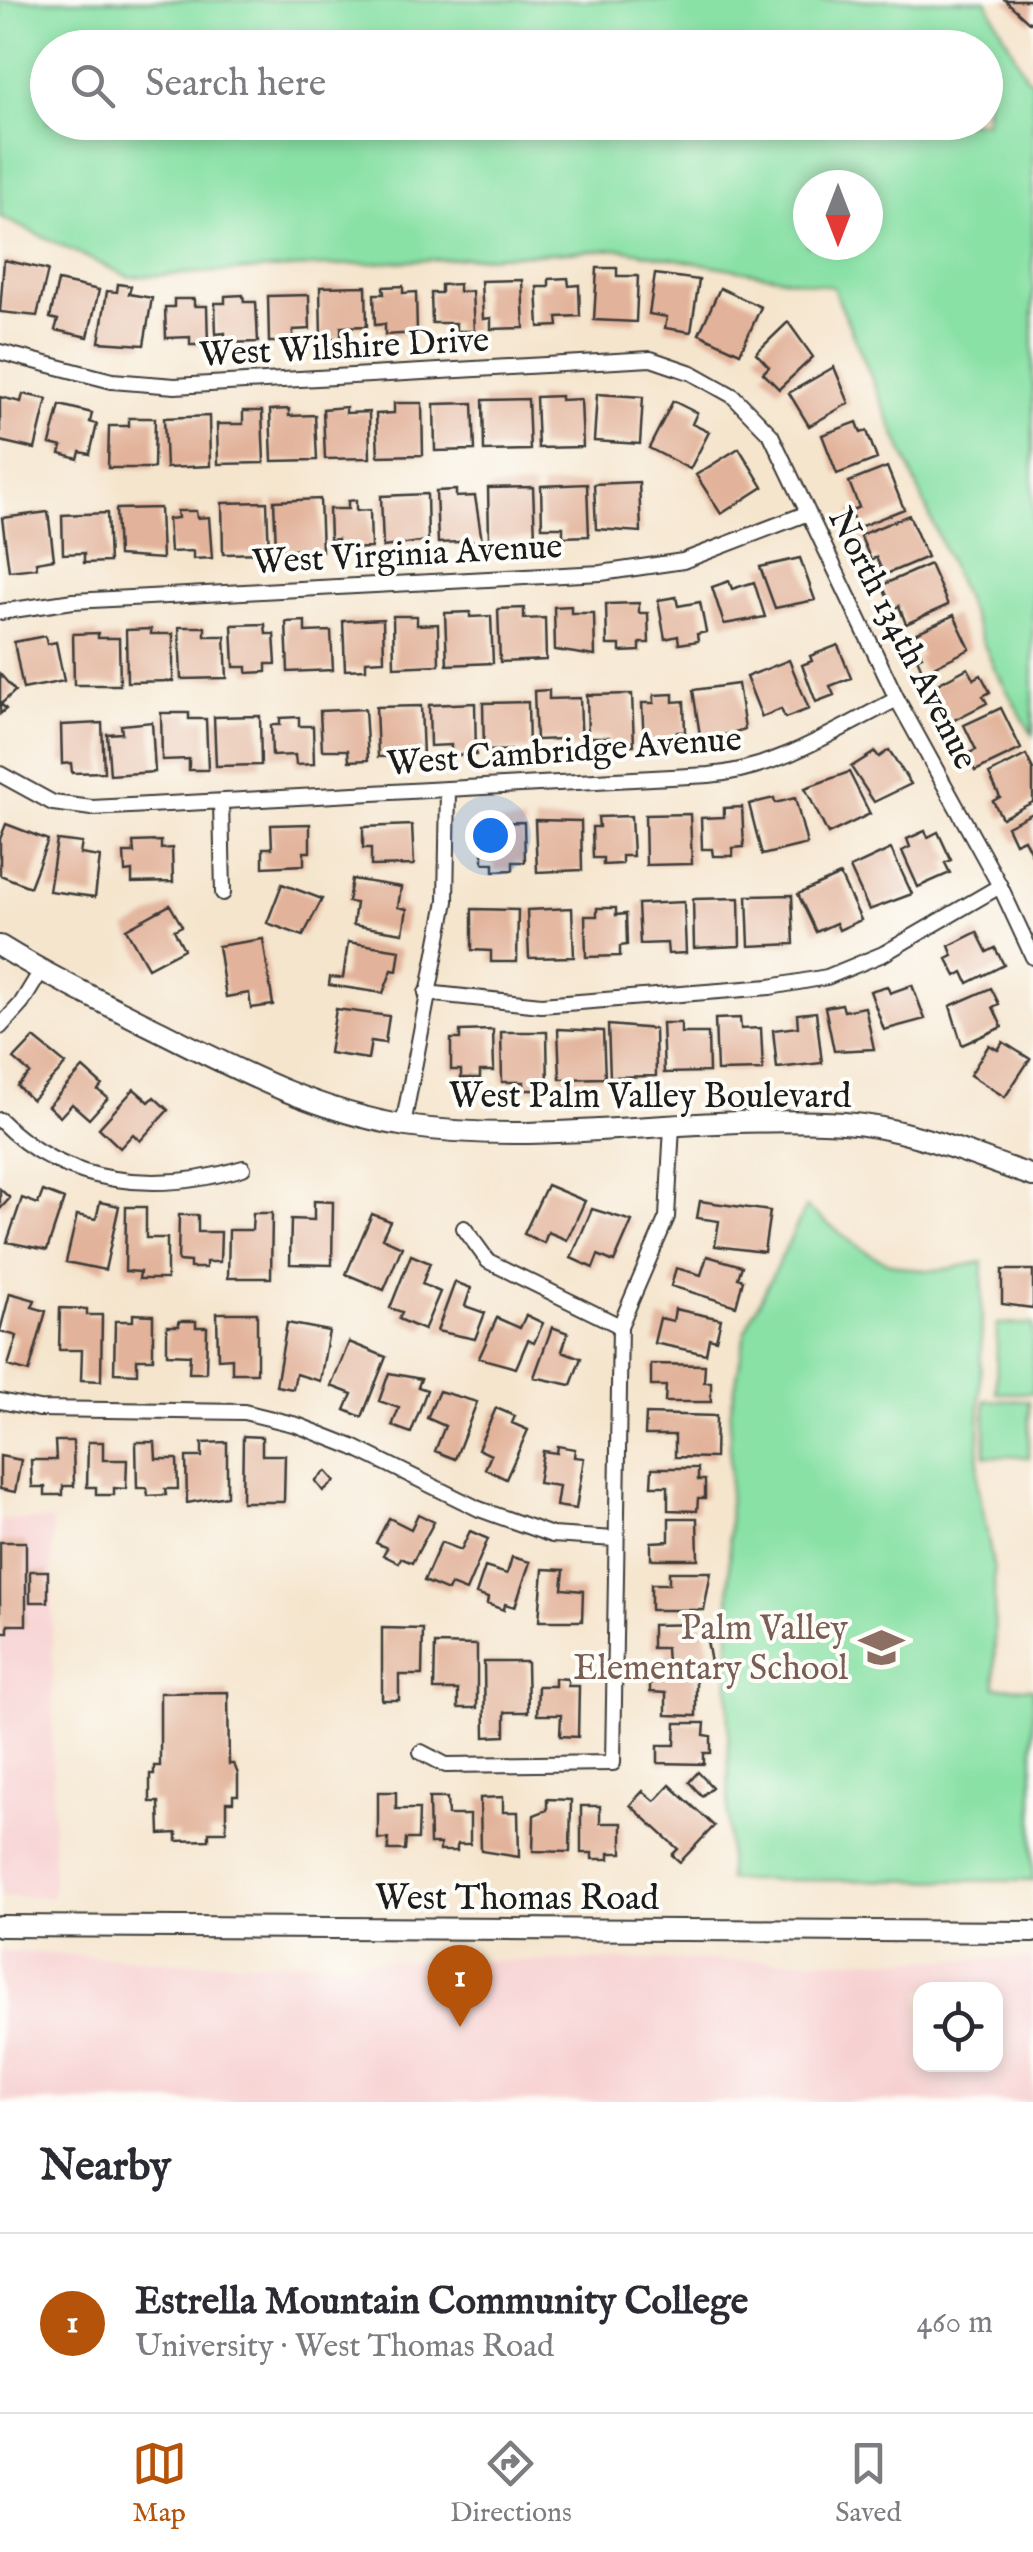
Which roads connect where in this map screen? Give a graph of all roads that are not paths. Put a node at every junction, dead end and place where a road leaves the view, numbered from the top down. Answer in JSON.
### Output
{"nodes":[{"id":1,"x":0,"y":352,"type":"edge"},
{"id":2,"x":692,"y":373,"type":"joint"},
{"id":3,"x":808,"y":512,"type":"junction"},
{"id":4,"x":0,"y":612,"type":"edge"},
{"id":5,"x":897,"y":700,"type":"junction"},
{"id":6,"x":0,"y":774,"type":"edge"},
{"id":7,"x":448,"y":789,"type":"junction"},
{"id":8,"x":220,"y":801,"type":"junction"},
{"id":9,"x":1000,"y":886,"type":"junction"},
{"id":10,"x":223,"y":893,"type":"dead end"},
{"id":11,"x":0,"y":946,"type":"edge"},
{"id":12,"x":1033,"y":957,"type":"edge"},
{"id":13,"x":40,"y":971,"type":"junction"},
{"id":14,"x":426,"y":993,"type":"junction"},
{"id":15,"x":0,"y":1027,"type":"edge"},
{"id":16,"x":0,"y":1120,"type":"edge"},
{"id":17,"x":404,"y":1125,"type":"junction"},
{"id":18,"x":672,"y":1126,"type":"junction"},
{"id":19,"x":243,"y":1168,"type":"dead end"},
{"id":20,"x":1033,"y":1176,"type":"edge"},
{"id":21,"x":464,"y":1228,"type":"dead end"},
{"id":22,"x":620,"y":1326,"type":"junction"},
{"id":23,"x":0,"y":1401,"type":"edge"},
{"id":24,"x":615,"y":1539,"type":"junction"},
{"id":25,"x":420,"y":1752,"type":"dead end"},
{"id":26,"x":0,"y":1926,"type":"edge"},
{"id":27,"x":1033,"y":1932,"type":"edge"}],
"edges":[{"from":1,"to":2,"type":"street","name":"West Wilshire Drive"},
{"from":2,"to":3,"type":"street","name":"North 134th Avenue"},
{"from":3,"to":4,"type":"street","name":"West Virginia Avenue"},
{"from":3,"to":5,"type":"street","name":"North 134th Avenue"},
{"from":5,"to":7,"type":"street","name":"West Cambridge Avenue"},
{"from":5,"to":9,"type":"street","name":"North 134th Avenue"},
{"from":6,"to":8,"type":"street","name":"West Cambridge Avenue"},
{"from":7,"to":8,"type":"street","name":"West Cambridge Avenue"},
{"from":7,"to":14,"type":"street"},
{"from":8,"to":10,"type":"street"},
{"from":9,"to":12,"type":"street","name":"North 134th Avenue"},
{"from":9,"to":14,"type":"street"},
{"from":11,"to":13,"type":"street","name":"West Palm Valley Boulevard"},
{"from":13,"to":15,"type":"street"},
{"from":13,"to":17,"type":"street","name":"West Palm Valley Boulevard"},
{"from":14,"to":17,"type":"street"},
{"from":16,"to":19,"type":"street"},
{"from":17,"to":18,"type":"street","name":"West Palm Valley Boulevard"},
{"from":18,"to":20,"type":"street","name":"West Palm Valley Boulevard"},
{"from":18,"to":22,"type":"street"},
{"from":21,"to":22,"type":"street"},
{"from":22,"to":24,"type":"street"},
{"from":23,"to":24,"type":"street"},
{"from":24,"to":25,"type":"street"},
{"from":26,"to":27,"type":"street","name":"West Thomas Road"}]}
